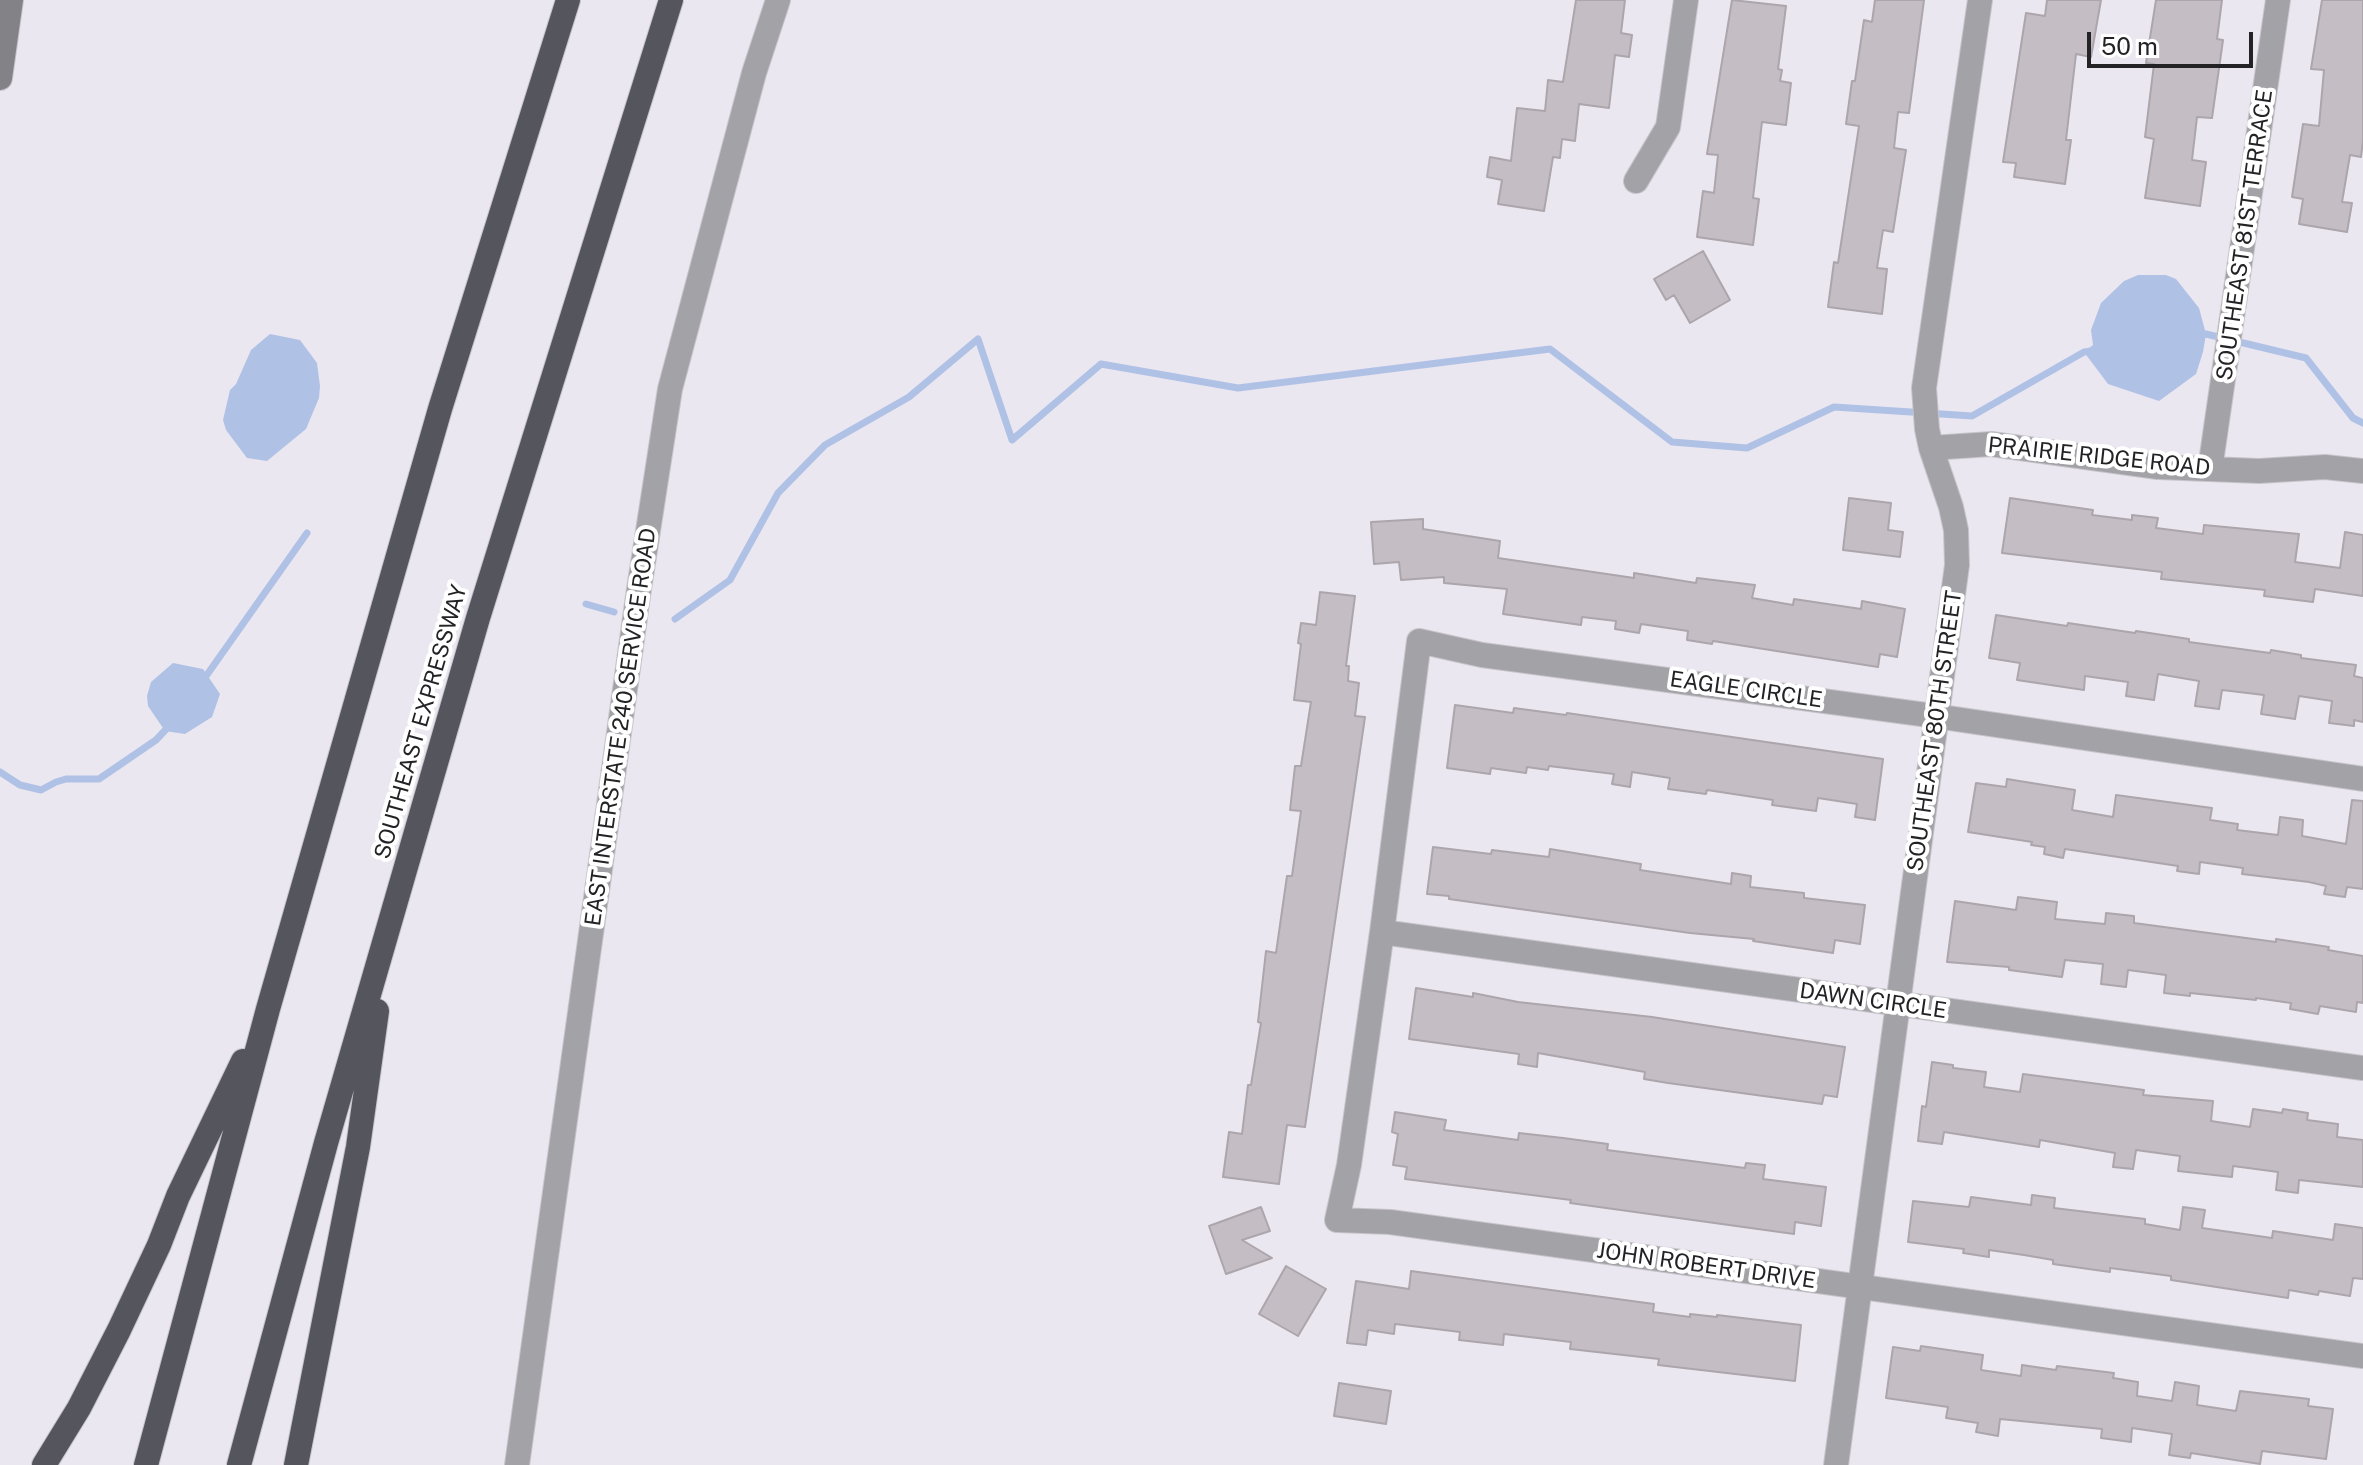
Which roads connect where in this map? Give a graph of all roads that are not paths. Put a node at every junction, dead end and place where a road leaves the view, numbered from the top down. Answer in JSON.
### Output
{"nodes":[{"id":1,"x":11,"y":0,"type":"edge"},
{"id":2,"x":568,"y":0,"type":"edge"},
{"id":3,"x":671,"y":0,"type":"edge"},
{"id":4,"x":778,"y":0,"type":"edge"},
{"id":5,"x":1686,"y":0,"type":"edge"},
{"id":6,"x":1980,"y":0,"type":"edge"},
{"id":7,"x":2278,"y":0,"type":"edge"},
{"id":8,"x":0,"y":78,"type":"edge"},
{"id":9,"x":1636,"y":181,"type":"dead end"},
{"id":10,"x":1929,"y":438,"type":"junction"},
{"id":11,"x":2210,"y":469,"type":"junction"},
{"id":12,"x":2363,"y":471,"type":"edge"},
{"id":13,"x":1935,"y":716,"type":"junction"},
{"id":14,"x":2363,"y":779,"type":"edge"},
{"id":15,"x":390,"y":920,"type":"junction"},
{"id":16,"x":1382,"y":932,"type":"junction"},
{"id":17,"x":1900,"y":1005,"type":"junction"},
{"id":18,"x":268,"y":1009,"type":"junction"},
{"id":19,"x":2363,"y":1068,"type":"edge"},
{"id":20,"x":1861,"y":1287,"type":"junction"},
{"id":21,"x":2363,"y":1356,"type":"edge"},
{"id":22,"x":44,"y":1465,"type":"edge"},
{"id":23,"x":146,"y":1465,"type":"edge"},
{"id":24,"x":239,"y":1465,"type":"edge"},
{"id":25,"x":296,"y":1465,"type":"edge"},
{"id":26,"x":517,"y":1465,"type":"edge"},
{"id":27,"x":1836,"y":1465,"type":"edge"}],
"edges":[{"from":1,"to":8,"type":"main road"},
{"from":2,"to":18,"type":"highway"},
{"from":3,"to":15,"type":"highway","name":"SOUTHEAST EXPRESSWAY"},
{"from":4,"to":26,"type":"street","name":"EAST INTERSTATE 240 SERVICE ROAD"},
{"from":5,"to":9,"type":"street"},
{"from":6,"to":10,"type":"street","name":"SOUTHEAST 80TH STREET"},
{"from":7,"to":11,"type":"street","name":"SOUTHEAST 81ST TERRACE"},
{"from":10,"to":11,"type":"street","name":"PRAIRIE RIDGE ROAD"},
{"from":10,"to":13,"type":"street","name":"SOUTHEAST 80TH STREET"},
{"from":11,"to":12,"type":"street","name":"PRAIRIE RIDGE ROAD"},
{"from":13,"to":14,"type":"street","name":"EAGLE CIRCLE"},
{"from":13,"to":16,"type":"street","name":"EAGLE CIRCLE"},
{"from":13,"to":17,"type":"street","name":"SOUTHEAST 80TH STREET"},
{"from":15,"to":24,"type":"highway","name":"SOUTHEAST EXPRESSWAY"},
{"from":15,"to":25,"type":"highway"},
{"from":16,"to":17,"type":"street","name":"DAWN CIRCLE"},
{"from":16,"to":20,"type":"street","name":"JOHN ROBERT DRIVE"},
{"from":17,"to":19,"type":"street","name":"DAWN CIRCLE"},
{"from":17,"to":20,"type":"street","name":"SOUTHEAST 80TH STREET"},
{"from":18,"to":22,"type":"highway"},
{"from":18,"to":23,"type":"highway"},
{"from":20,"to":21,"type":"street","name":"JOHN ROBERT DRIVE"},
{"from":20,"to":27,"type":"street","name":"SOUTHEAST 80TH STREET"}]}
